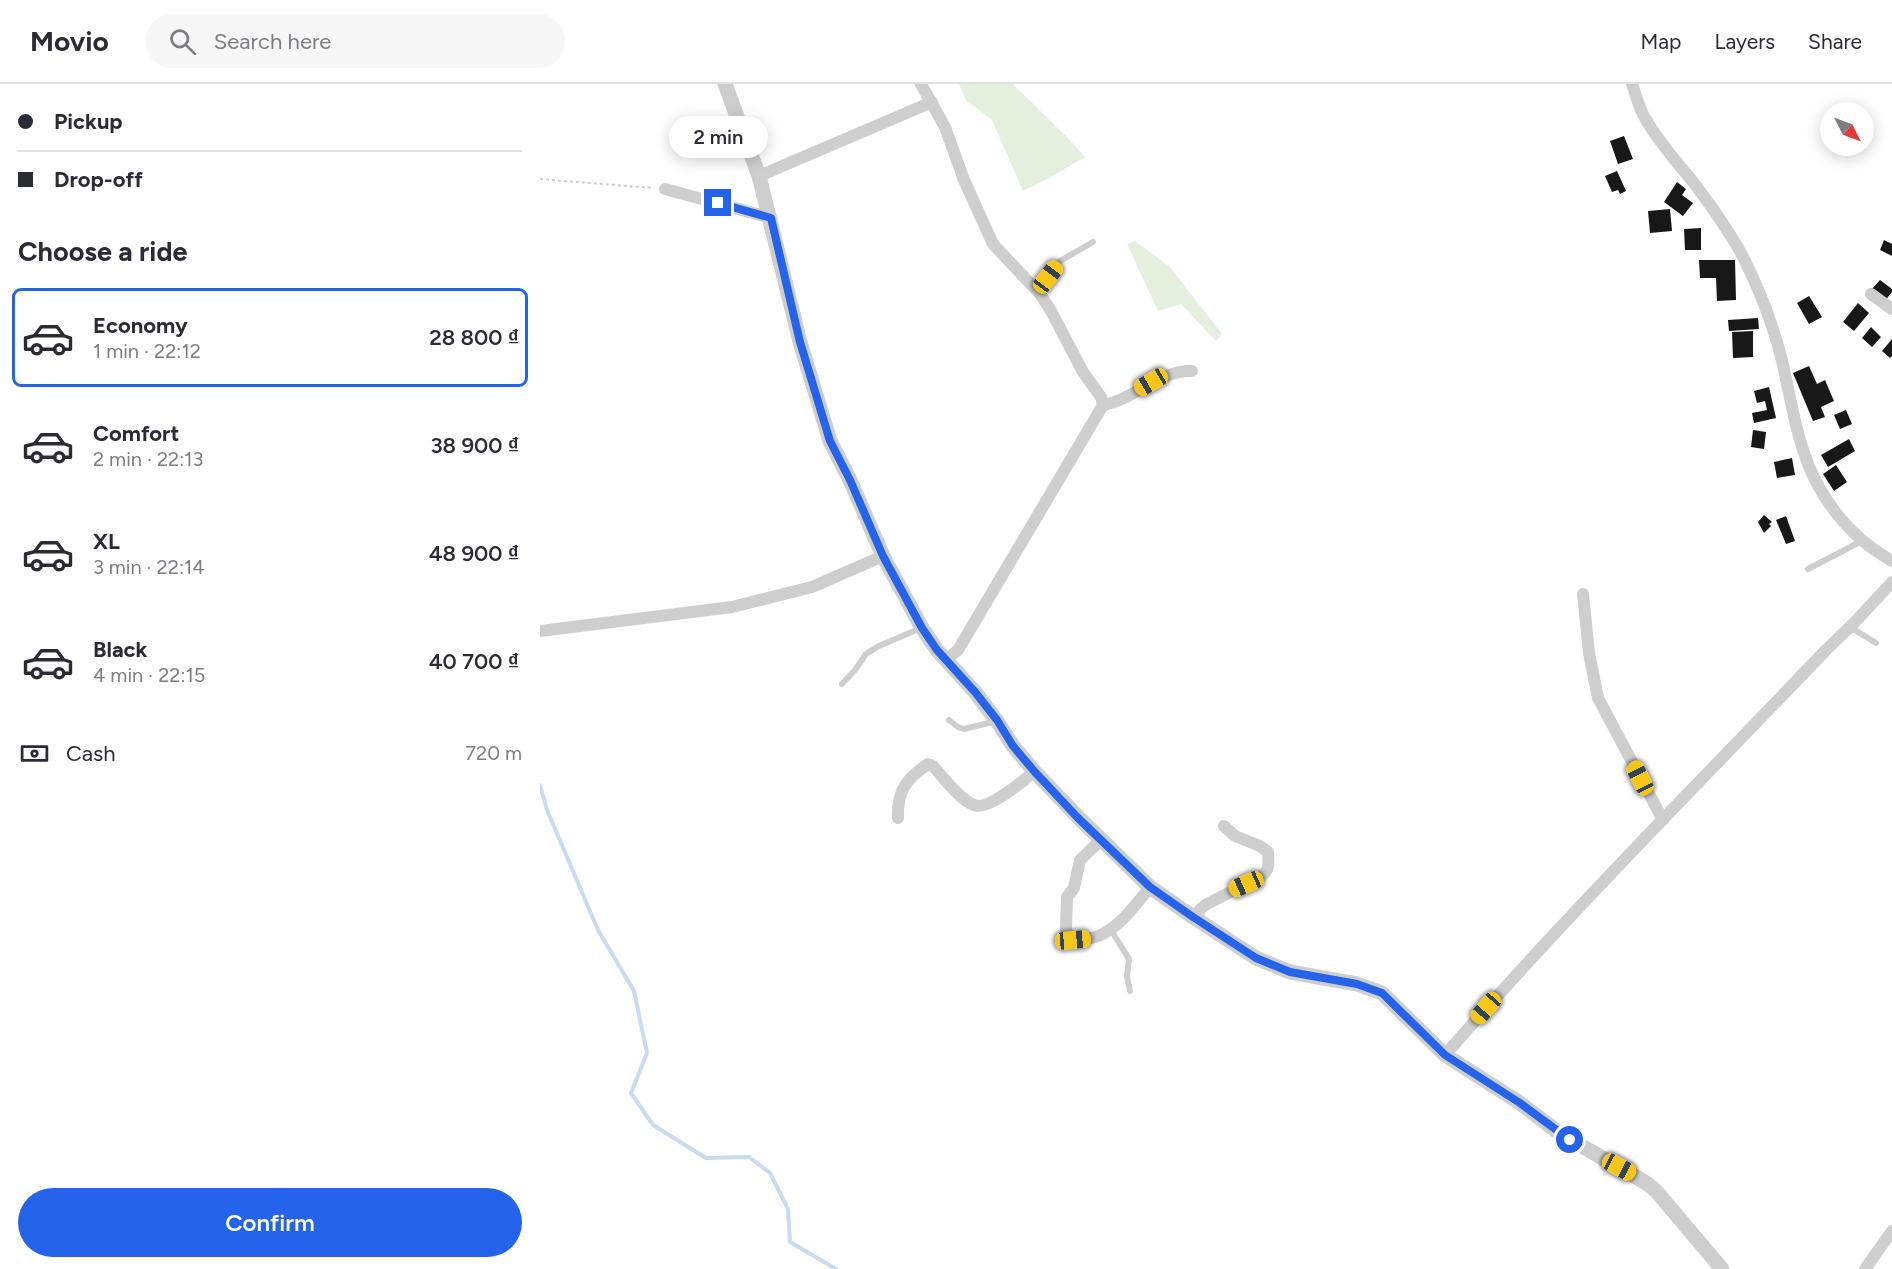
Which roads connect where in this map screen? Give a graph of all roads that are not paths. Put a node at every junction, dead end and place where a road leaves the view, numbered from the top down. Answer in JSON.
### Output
{"nodes":[{"id":1,"x":725,"y":84,"type":"edge"},
{"id":2,"x":921,"y":84,"type":"edge"},
{"id":3,"x":1632,"y":84,"type":"edge"},
{"id":4,"x":932,"y":102,"type":"junction"},
{"id":5,"x":759,"y":176,"type":"junction"},
{"id":6,"x":665,"y":189,"type":"road end"},
{"id":7,"x":771,"y":218,"type":"junction"},
{"id":8,"x":1093,"y":242,"type":"dead end"},
{"id":9,"x":1040,"y":294,"type":"junction"},
{"id":10,"x":1871,"y":294,"type":"dead end"},
{"id":11,"x":1892,"y":309,"type":"edge"},
{"id":12,"x":1192,"y":371,"type":"dead end"},
{"id":13,"x":1102,"y":405,"type":"junction"},
{"id":14,"x":1863,"y":541,"type":"junction"},
{"id":15,"x":883,"y":556,"type":"junction"},
{"id":16,"x":1892,"y":561,"type":"edge"},
{"id":17,"x":1808,"y":569,"type":"dead end"},
{"id":18,"x":1892,"y":582,"type":"edge"},
{"id":19,"x":1583,"y":594,"type":"dead end"},
{"id":20,"x":1850,"y":627,"type":"junction"},
{"id":21,"x":922,"y":628,"type":"junction"},
{"id":22,"x":540,"y":631,"type":"edge"},
{"id":23,"x":1876,"y":643,"type":"dead end"},
{"id":24,"x":946,"y":660,"type":"junction"},
{"id":25,"x":842,"y":684,"type":"dead end"},
{"id":26,"x":949,"y":720,"type":"dead end"},
{"id":27,"x":997,"y":720,"type":"junction"},
{"id":28,"x":1034,"y":771,"type":"junction"},
{"id":29,"x":898,"y":818,"type":"dead end"},
{"id":30,"x":1663,"y":820,"type":"junction"},
{"id":31,"x":1224,"y":826,"type":"dead end"},
{"id":32,"x":1101,"y":840,"type":"junction"},
{"id":33,"x":1150,"y":887,"type":"junction"},
{"id":34,"x":1193,"y":917,"type":"junction"},
{"id":35,"x":1111,"y":930,"type":"junction"},
{"id":36,"x":1130,"y":991,"type":"dead end"},
{"id":37,"x":1445,"y":1055,"type":"junction"},
{"id":38,"x":1892,"y":1231,"type":"edge"},
{"id":39,"x":1722,"y":1269,"type":"edge"},
{"id":40,"x":1865,"y":1269,"type":"edge"}],
"edges":[{"from":1,"to":5,"type":"street"},
{"from":2,"to":4,"type":"street"},
{"from":3,"to":14,"type":"street"},
{"from":4,"to":5,"type":"street"},
{"from":4,"to":9,"type":"street"},
{"from":5,"to":7,"type":"street"},
{"from":6,"to":7,"type":"street"},
{"from":7,"to":15,"type":"street"},
{"from":8,"to":9,"type":"lane"},
{"from":9,"to":13,"type":"street"},
{"from":10,"to":11,"type":"street"},
{"from":12,"to":13,"type":"street"},
{"from":13,"to":24,"type":"street"},
{"from":14,"to":16,"type":"street"},
{"from":14,"to":17,"type":"lane"},
{"from":15,"to":21,"type":"street"},
{"from":15,"to":22,"type":"street"},
{"from":18,"to":20,"type":"street"},
{"from":19,"to":30,"type":"street"},
{"from":20,"to":23,"type":"lane"},
{"from":20,"to":30,"type":"street"},
{"from":21,"to":24,"type":"street"},
{"from":21,"to":25,"type":"lane"},
{"from":24,"to":27,"type":"street"},
{"from":26,"to":27,"type":"lane"},
{"from":27,"to":28,"type":"street"},
{"from":28,"to":29,"type":"street"},
{"from":28,"to":32,"type":"street"},
{"from":30,"to":37,"type":"street"},
{"from":31,"to":34,"type":"street"},
{"from":32,"to":33,"type":"street"},
{"from":32,"to":35,"type":"street"},
{"from":33,"to":34,"type":"street"},
{"from":33,"to":35,"type":"street"},
{"from":34,"to":37,"type":"street"},
{"from":35,"to":36,"type":"lane"},
{"from":37,"to":39,"type":"street"},
{"from":38,"to":40,"type":"street"}]}
